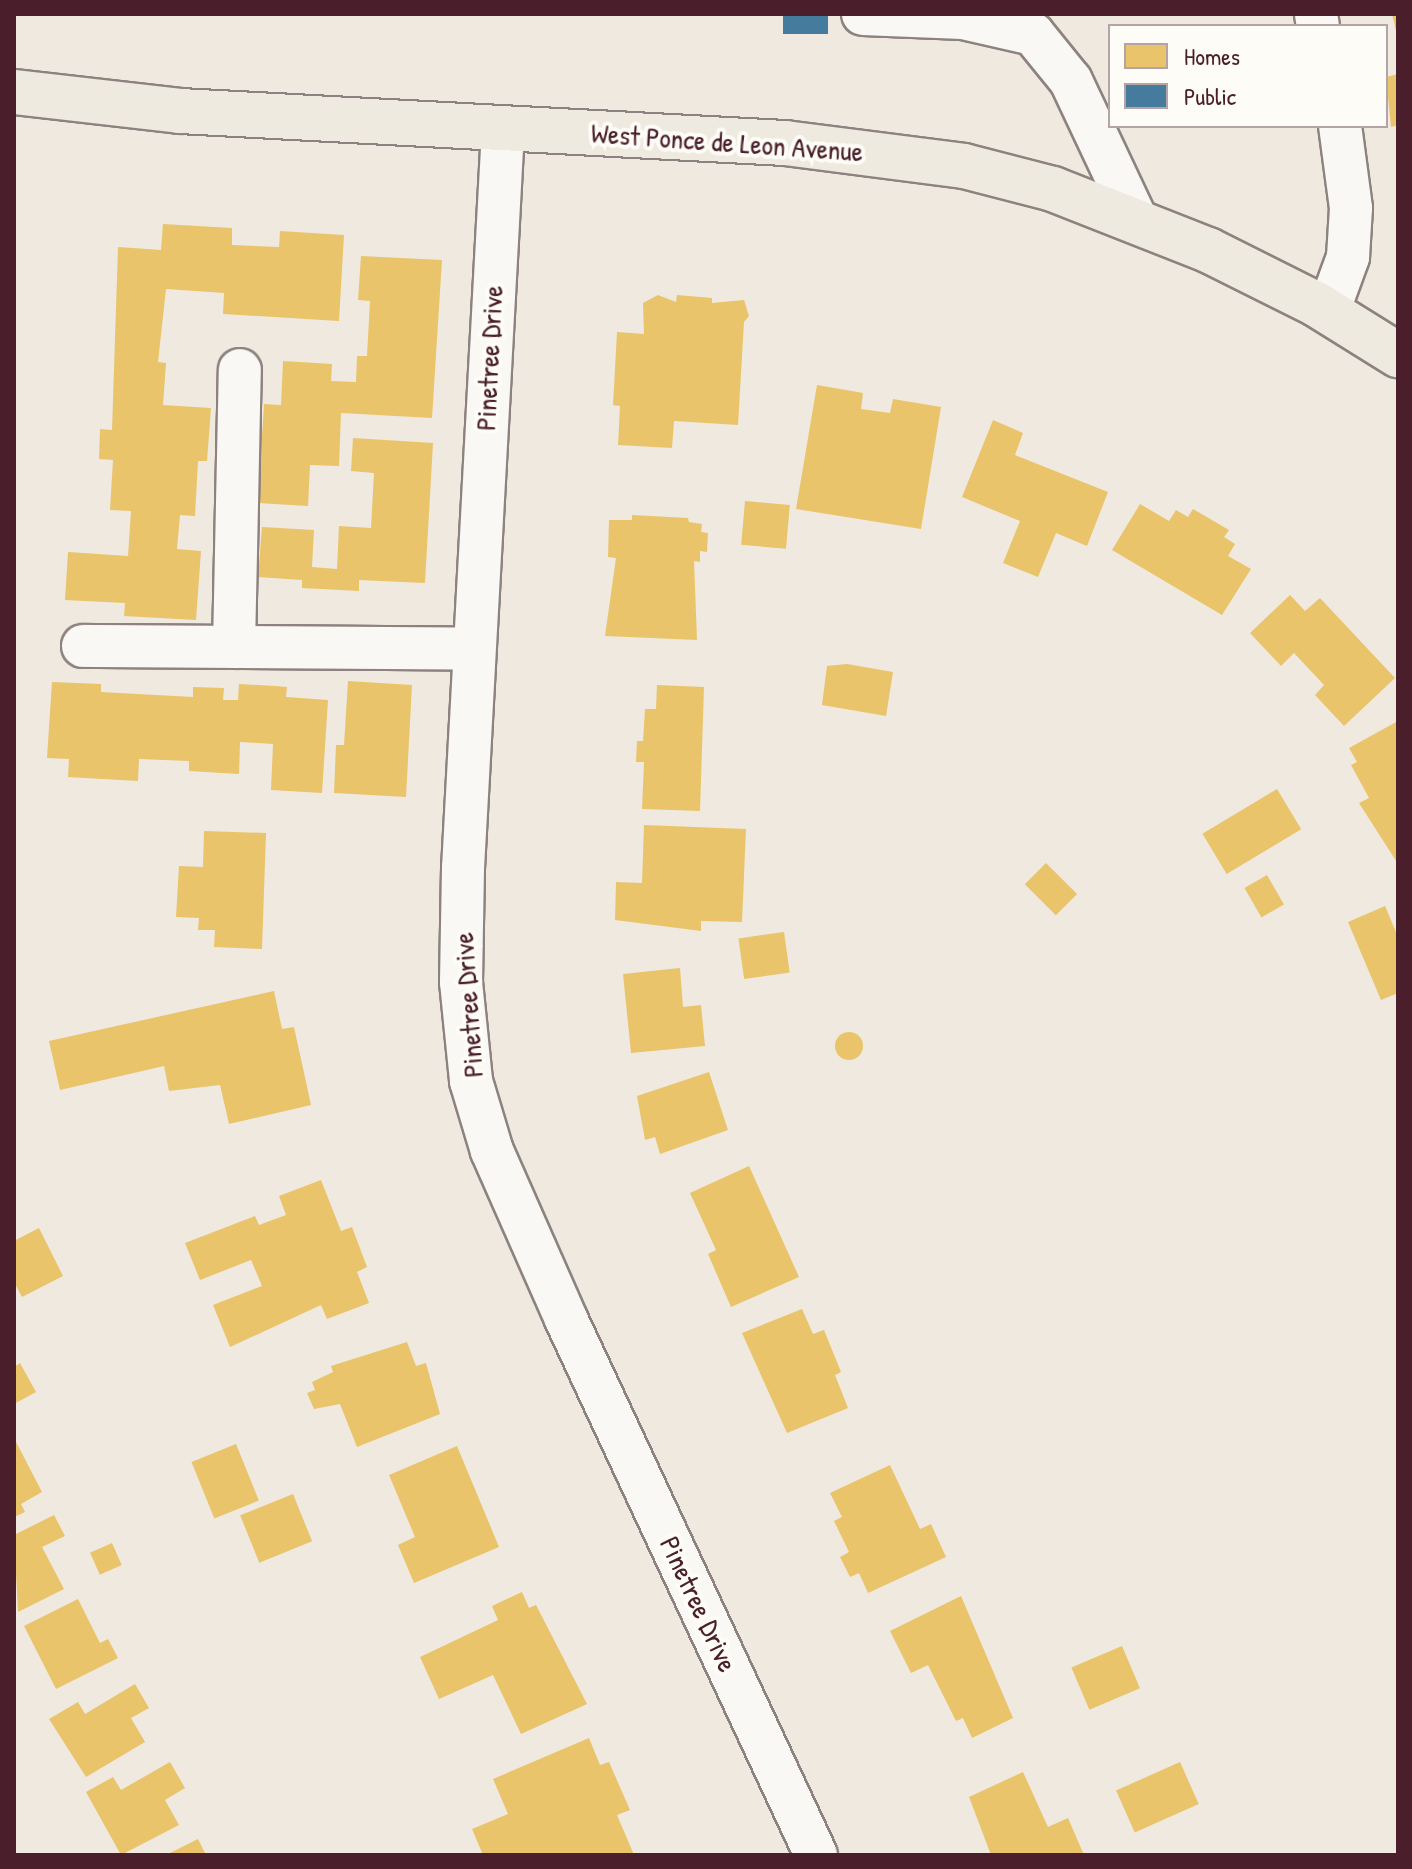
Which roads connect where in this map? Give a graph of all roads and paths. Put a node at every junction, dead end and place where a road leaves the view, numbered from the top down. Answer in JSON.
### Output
{"nodes":[{"id":1,"x":863,"y":14,"type":"edge"},
{"id":2,"x":14,"y":92,"type":"edge"},
{"id":3,"x":1340,"y":128,"type":"edge"},
{"id":4,"x":503,"y":130,"type":"junction"},
{"id":5,"x":1137,"y":221,"type":"junction"},
{"id":6,"x":1328,"y":312,"type":"junction"},
{"id":7,"x":1398,"y":355,"type":"edge"},
{"id":8,"x":240,"y":370,"type":"dead end"},
{"id":9,"x":83,"y":646,"type":"dead end"},
{"id":10,"x":234,"y":647,"type":"junction"},
{"id":11,"x":473,"y":649,"type":"junction"},
{"id":12,"x":816,"y":1855,"type":"edge"}],
"edges":[{"from":1,"to":5,"type":"street"},
{"from":2,"to":4,"type":"main road","name":"West Ponce de Leon Avenue"},
{"from":3,"to":6,"type":"street"},
{"from":4,"to":5,"type":"main road","name":"West Ponce de Leon Avenue"},
{"from":4,"to":11,"type":"street","name":"Pinetree Drive"},
{"from":5,"to":6,"type":"main road","name":"West Ponce de Leon Avenue"},
{"from":6,"to":7,"type":"main road","name":"West Ponce de Leon Avenue"},
{"from":8,"to":10,"type":"street"},
{"from":9,"to":10,"type":"street"},
{"from":10,"to":11,"type":"street"},
{"from":11,"to":12,"type":"street","name":"Pinetree Drive"}]}
